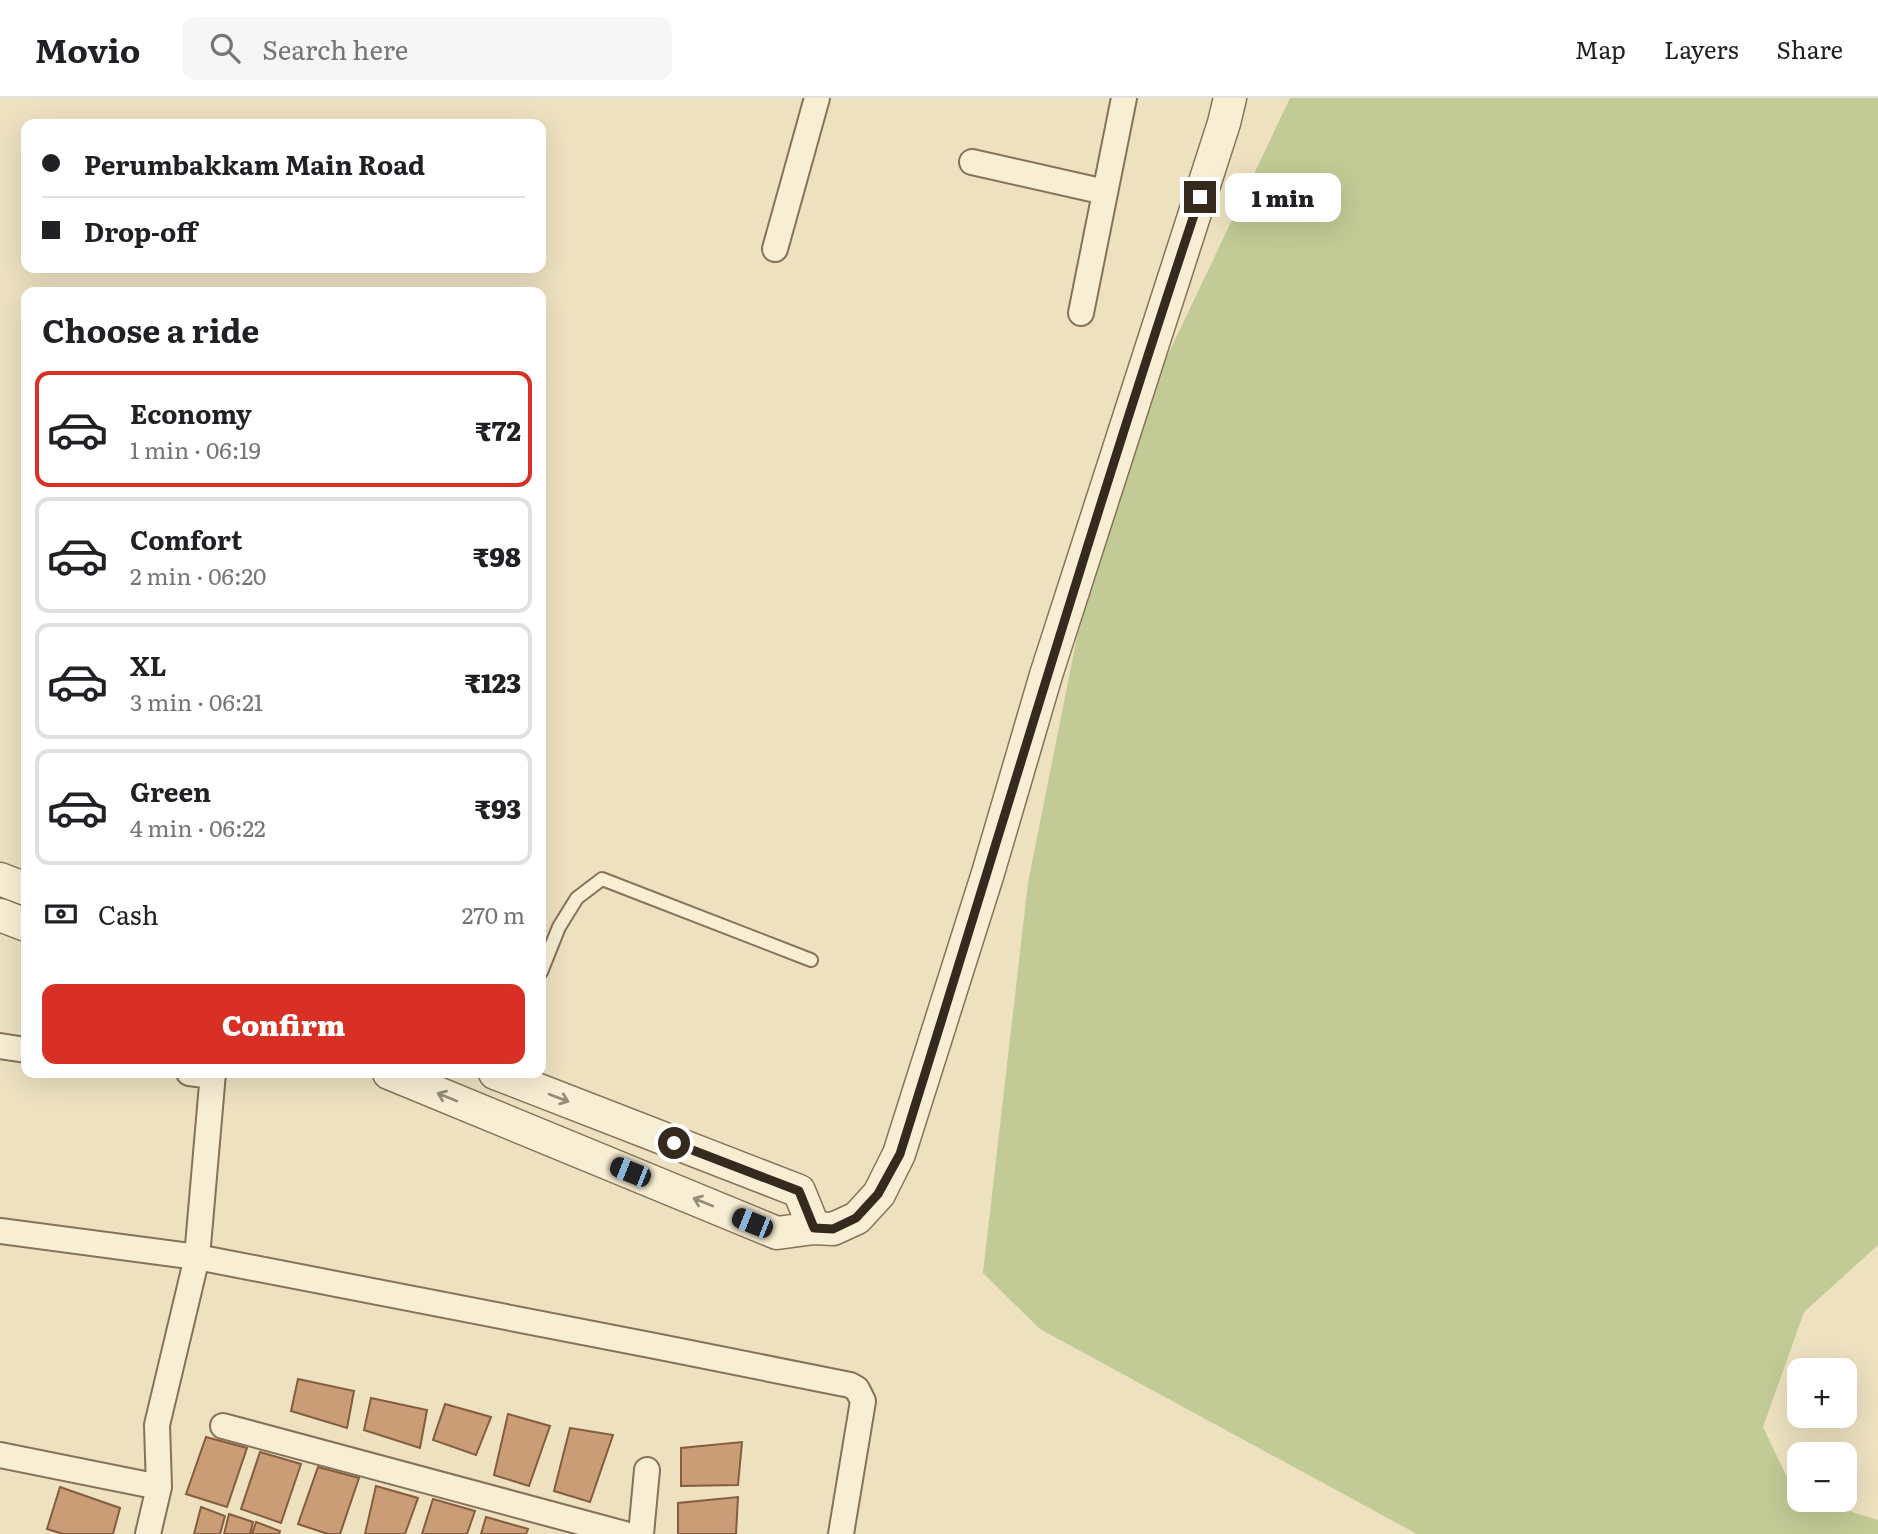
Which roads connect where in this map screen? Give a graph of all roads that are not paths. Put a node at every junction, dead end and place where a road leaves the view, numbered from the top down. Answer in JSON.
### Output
{"nodes":[{"id":1,"x":817,"y":98,"type":"edge"},
{"id":2,"x":1124,"y":98,"type":"edge"},
{"id":3,"x":1230,"y":98,"type":"edge"},
{"id":4,"x":972,"y":162,"type":"dead end"},
{"id":5,"x":1105,"y":192,"type":"junction"},
{"id":6,"x":775,"y":249,"type":"dead end"},
{"id":7,"x":1081,"y":313,"type":"dead end"},
{"id":8,"x":0,"y":879,"type":"edge"},
{"id":9,"x":21,"y":887,"type":"edge"},
{"id":10,"x":0,"y":915,"type":"edge"},
{"id":11,"x":21,"y":923,"type":"edge"},
{"id":12,"x":546,"y":960,"type":"edge"},
{"id":13,"x":811,"y":960,"type":"dead end"},
{"id":14,"x":0,"y":1046,"type":"edge"},
{"id":15,"x":21,"y":1049,"type":"edge"},
{"id":16,"x":205,"y":1078,"type":"edge"},
{"id":17,"x":429,"y":1078,"type":"edge"},
{"id":18,"x":494,"y":1086,"type":"edge"},
{"id":19,"x":814,"y":1228,"type":"junction"},
{"id":20,"x":0,"y":1231,"type":"edge"},
{"id":21,"x":197,"y":1257,"type":"junction"},
{"id":22,"x":223,"y":1426,"type":"dead end"},
{"id":23,"x":0,"y":1454,"type":"edge"},
{"id":24,"x":647,"y":1470,"type":"dead end"},
{"id":25,"x":159,"y":1487,"type":"junction"},
{"id":26,"x":148,"y":1534,"type":"edge"},
{"id":27,"x":625,"y":1534,"type":"edge"},
{"id":28,"x":641,"y":1534,"type":"edge"},
{"id":29,"x":841,"y":1534,"type":"edge"}],
"edges":[{"from":1,"to":6,"type":"street"},
{"from":2,"to":5,"type":"street"},
{"from":3,"to":19,"type":"street"},
{"from":4,"to":5,"type":"street"},
{"from":5,"to":7,"type":"street"},
{"from":8,"to":9,"type":"street"},
{"from":10,"to":11,"type":"street"},
{"from":12,"to":13,"type":"lane"},
{"from":14,"to":15,"type":"street"},
{"from":16,"to":21,"type":"street"},
{"from":18,"to":17,"type":"street","one_way":true},
{"from":19,"to":18,"type":"street","one_way":true},
{"from":18,"to":19,"type":"street","one_way":true},
{"from":20,"to":21,"type":"street"},
{"from":21,"to":25,"type":"street"},
{"from":21,"to":29,"type":"street"},
{"from":22,"to":27,"type":"street"},
{"from":23,"to":25,"type":"street"},
{"from":24,"to":28,"type":"street"},
{"from":25,"to":26,"type":"street"}]}
